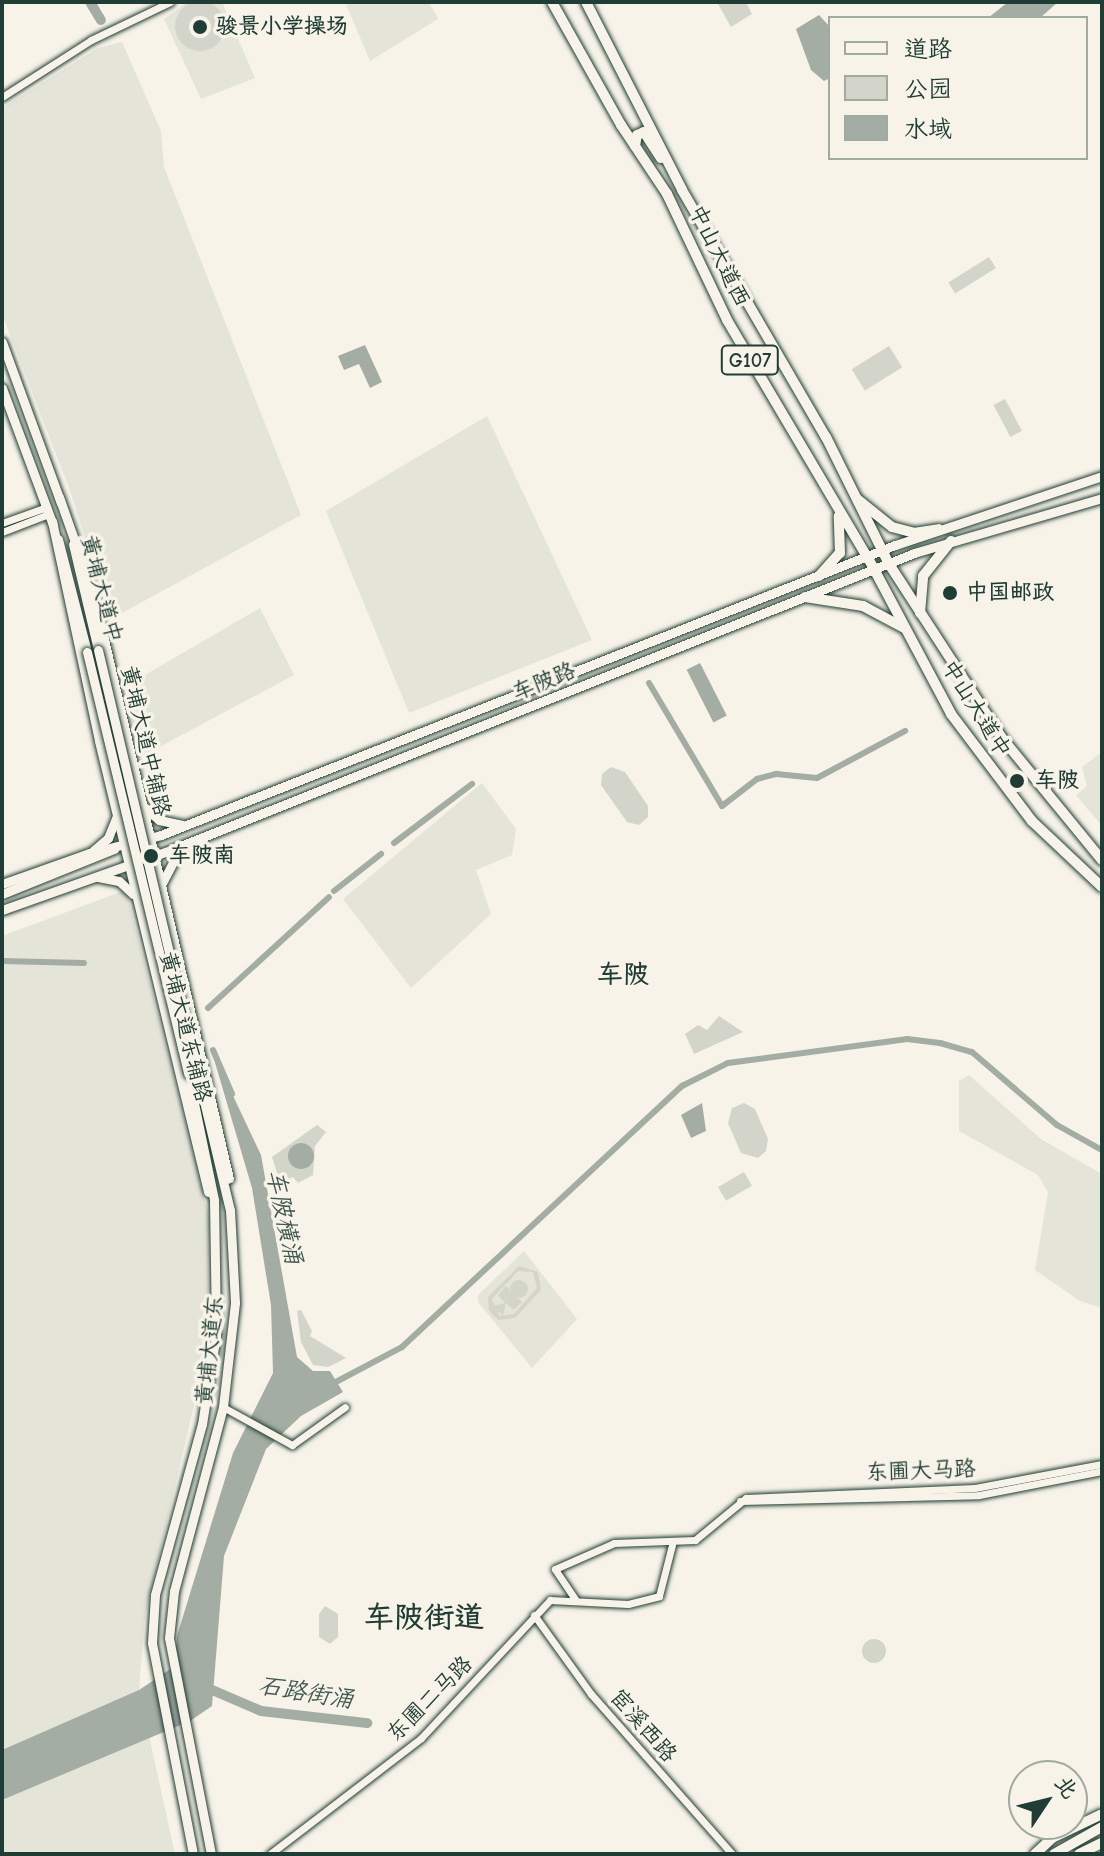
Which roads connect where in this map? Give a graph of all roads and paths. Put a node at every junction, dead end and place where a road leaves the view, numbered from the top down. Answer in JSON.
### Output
{"nodes":[{"id":1,"x":170,"y":2,"type":"edge"},
{"id":2,"x":552,"y":2,"type":"edge"},
{"id":3,"x":586,"y":2,"type":"edge"},
{"id":4,"x":2,"y":97,"type":"edge"},
{"id":5,"x":635,"y":146,"type":"junction"},
{"id":6,"x":674,"y":175,"type":"junction"},
{"id":7,"x":2,"y":342,"type":"edge"},
{"id":8,"x":16,"y":378,"type":"junction"},
{"id":9,"x":2,"y":387,"type":"edge"},
{"id":10,"x":37,"y":434,"type":"junction"},
{"id":11,"x":23,"y":440,"type":"junction"},
{"id":12,"x":1102,"y":476,"type":"edge"},
{"id":13,"x":846,"y":483,"type":"junction"},
{"id":14,"x":1077,"y":483,"type":"junction"},
{"id":15,"x":59,"y":497,"type":"junction"},
{"id":16,"x":1102,"y":498,"type":"edge"},
{"id":17,"x":833,"y":499,"type":"junction"},
{"id":18,"x":1083,"y":504,"type":"junction"},
{"id":19,"x":49,"y":514,"type":"junction"},
{"id":20,"x":2,"y":523,"type":"edge"},
{"id":21,"x":868,"y":528,"type":"junction"},
{"id":22,"x":939,"y":529,"type":"junction"},
{"id":23,"x":2,"y":532,"type":"edge"},
{"id":24,"x":854,"y":535,"type":"junction"},
{"id":25,"x":951,"y":541,"type":"junction"},
{"id":26,"x":881,"y":551,"type":"junction"},
{"id":27,"x":867,"y":558,"type":"junction"},
{"id":28,"x":889,"y":564,"type":"junction"},
{"id":29,"x":874,"y":569,"type":"junction"},
{"id":30,"x":819,"y":576,"type":"junction"},
{"id":31,"x":904,"y":590,"type":"junction"},
{"id":32,"x":887,"y":594,"type":"junction"},
{"id":33,"x":805,"y":597,"type":"junction"},
{"id":34,"x":920,"y":615,"type":"junction"},
{"id":35,"x":907,"y":630,"type":"junction"},
{"id":36,"x":630,"y":648,"type":"junction"},
{"id":37,"x":92,"y":651,"type":"junction"},
{"id":38,"x":597,"y":661,"type":"junction"},
{"id":39,"x":637,"y":665,"type":"junction"},
{"id":40,"x":603,"y":678,"type":"junction"},
{"id":41,"x":127,"y":744,"type":"junction"},
{"id":42,"x":100,"y":749,"type":"junction"},
{"id":43,"x":137,"y":788,"type":"junction"},
{"id":44,"x":111,"y":794,"type":"junction"},
{"id":45,"x":140,"y":800,"type":"junction"},
{"id":46,"x":116,"y":815,"type":"junction"},
{"id":47,"x":188,"y":824,"type":"junction"},
{"id":48,"x":149,"y":839,"type":"junction"},
{"id":49,"x":196,"y":840,"type":"junction"},
{"id":50,"x":184,"y":845,"type":"junction"},
{"id":51,"x":119,"y":848,"type":"junction"},
{"id":52,"x":138,"y":852,"type":"joint"},
{"id":53,"x":89,"y":853,"type":"junction"},
{"id":54,"x":153,"y":856,"type":"junction"},
{"id":55,"x":1102,"y":860,"type":"edge"},
{"id":56,"x":128,"y":864,"type":"junction"},
{"id":57,"x":91,"y":877,"type":"junction"},
{"id":58,"x":2,"y":878,"type":"edge"},
{"id":59,"x":15,"y":880,"type":"junction"},
{"id":60,"x":2,"y":884,"type":"edge"},
{"id":61,"x":1102,"y":887,"type":"edge"},
{"id":62,"x":161,"y":888,"type":"junction"},
{"id":63,"x":2,"y":894,"type":"edge"},
{"id":64,"x":164,"y":903,"type":"junction"},
{"id":65,"x":138,"y":907,"type":"junction"},
{"id":66,"x":3,"y":909,"type":"edge"},
{"id":67,"x":172,"y":932,"type":"junction"},
{"id":68,"x":146,"y":938,"type":"junction"},
{"id":69,"x":192,"y":1073,"type":"junction"},
{"id":70,"x":230,"y":1210,"type":"junction"},
{"id":71,"x":215,"y":1214,"type":"junction"},
{"id":72,"x":217,"y":1310,"type":"junction"},
{"id":73,"x":234,"y":1311,"type":"junction"},
{"id":74,"x":210,"y":1387,"type":"junction"},
{"id":75,"x":227,"y":1389,"type":"junction"},
{"id":76,"x":223,"y":1407,"type":"junction"},
{"id":77,"x":345,"y":1407,"type":"dead end"},
{"id":78,"x":1102,"y":1464,"type":"edge"},
{"id":79,"x":1102,"y":1471,"type":"edge"},
{"id":80,"x":740,"y":1501,"type":"junction"},
{"id":81,"x":672,"y":1545,"type":"junction"},
{"id":82,"x":575,"y":1599,"type":"junction"},
{"id":83,"x":534,"y":1615,"type":"junction"},
{"id":84,"x":1102,"y":1811,"type":"edge"},
{"id":85,"x":1098,"y":1827,"type":"edge"},
{"id":86,"x":1102,"y":1843,"type":"edge"},
{"id":87,"x":193,"y":1854,"type":"edge"},
{"id":88,"x":211,"y":1854,"type":"edge"},
{"id":89,"x":270,"y":1854,"type":"edge"},
{"id":90,"x":732,"y":1854,"type":"edge"},
{"id":91,"x":1035,"y":1854,"type":"edge"},
{"id":92,"x":1054,"y":1854,"type":"edge"},
{"id":93,"x":1079,"y":1854,"type":"edge"}],
"edges":[{"from":1,"to":4,"type":"street"},
{"from":2,"to":5,"type":"highway","name":"中山大道西","number":"G107"},
{"from":3,"to":6,"type":"highway","name":"中山大道西","number":"G107"},
{"from":5,"to":6,"type":"highway"},
{"from":5,"to":17,"type":"highway","name":"中山大道西","number":"G107"},
{"from":6,"to":13,"type":"highway","name":"中山大道西","number":"G107"},
{"from":7,"to":8,"type":"main road","name":"黄埔大道中"},
{"from":8,"to":9,"type":"main road"},
{"from":8,"to":10,"type":"main road","name":"黄埔大道中"},
{"from":9,"to":11,"type":"main road","name":"黄埔大道中"},
{"from":10,"to":11,"type":"main road"},
{"from":10,"to":15,"type":"main road","name":"黄埔大道中"},
{"from":11,"to":19,"type":"main road","name":"黄埔大道中"},
{"from":12,"to":14,"type":"main road","name":"车陂路"},
{"from":13,"to":21,"type":"highway","name":"中山大道西","number":"G107"},
{"from":13,"to":22,"type":"highway"},
{"from":14,"to":18,"type":"main road"},
{"from":14,"to":22,"type":"main road","name":"车陂路"},
{"from":15,"to":37,"type":"main road","name":"黄埔大道中"},
{"from":15,"to":41,"type":"main road","name":"黄埔大道中辅路"},
{"from":16,"to":18,"type":"main road","name":"车陂路"},
{"from":17,"to":24,"type":"highway","name":"中山大道西","number":"G107"},
{"from":17,"to":30,"type":"highway"},
{"from":18,"to":25,"type":"main road","name":"车陂路"},
{"from":19,"to":20,"type":"street"},
{"from":19,"to":23,"type":"street"},
{"from":19,"to":37,"type":"main road","name":"黄埔大道中"},
{"from":19,"to":42,"type":"main road","name":"黄埔大道中辅路"},
{"from":21,"to":24,"type":"highway"},
{"from":21,"to":26,"type":"highway","name":"中山大道西","number":"G107"},
{"from":22,"to":26,"type":"main road","name":"车陂路"},
{"from":24,"to":27,"type":"highway","name":"中山大道西","number":"G107"},
{"from":25,"to":28,"type":"main road","name":"车陂路"},
{"from":25,"to":34,"type":"highway"},
{"from":26,"to":27,"type":"main road","name":"车陂路"},
{"from":26,"to":28,"type":"highway","name":"中山大道中","number":"G107"},
{"from":27,"to":29,"type":"highway","name":"中山大道西","number":"G107"},
{"from":27,"to":30,"type":"main road","name":"车陂路"},
{"from":28,"to":29,"type":"main road","name":"车陂路"},
{"from":28,"to":31,"type":"highway","name":"中山大道中","number":"G107"},
{"from":29,"to":32,"type":"highway","name":"中山大道中","number":"G107"},
{"from":29,"to":33,"type":"main road","name":"车陂路"},
{"from":30,"to":36,"type":"main road","name":"车陂路"},
{"from":31,"to":32,"type":"highway"},
{"from":31,"to":34,"type":"highway","name":"中山大道中","number":"G107"},
{"from":32,"to":35,"type":"highway","name":"中山大道中"},
{"from":33,"to":35,"type":"highway"},
{"from":33,"to":39,"type":"main road","name":"车陂路"},
{"from":34,"to":55,"type":"highway","name":"中山大道中","number":"G107"},
{"from":35,"to":61,"type":"highway","name":"中山大道中"},
{"from":36,"to":38,"type":"main road","name":"车陂路"},
{"from":36,"to":39,"type":"main road"},
{"from":37,"to":52,"type":"main road","name":"黄埔大道中","bridge":true},
{"from":38,"to":40,"type":"main road"},
{"from":38,"to":47,"type":"main road","name":"车陂路"},
{"from":39,"to":40,"type":"main road","name":"车陂路"},
{"from":40,"to":49,"type":"main road","name":"车陂路"},
{"from":41,"to":42,"type":"main road"},
{"from":41,"to":43,"type":"main road","name":"黄埔大道中辅路"},
{"from":42,"to":44,"type":"main road","name":"黄埔大道中辅路"},
{"from":43,"to":44,"type":"main road"},
{"from":43,"to":45,"type":"main road","name":"黄埔大道中辅路"},
{"from":44,"to":46,"type":"main road","name":"黄埔大道中辅路"},
{"from":45,"to":47,"type":"main road"},
{"from":45,"to":48,"type":"main road","name":"黄埔大道中辅路"},
{"from":46,"to":51,"type":"main road","name":"黄埔大道中辅路"},
{"from":46,"to":53,"type":"main road"},
{"from":47,"to":48,"type":"main road","name":"车陂路"},
{"from":47,"to":49,"type":"main road"},
{"from":48,"to":51,"type":"main road","name":"车陂路"},
{"from":48,"to":54,"type":"main road","name":"黄埔大道中辅路"},
{"from":49,"to":50,"type":"main road","name":"车陂路"},
{"from":50,"to":54,"type":"main road","name":"车陂路"},
{"from":50,"to":62,"type":"main road"},
{"from":51,"to":53,"type":"main road","name":"车陂路"},
{"from":51,"to":56,"type":"main road","name":"黄埔大道东辅路"},
{"from":51,"to":63,"type":"main road"},
{"from":52,"to":69,"type":"main road","name":"黄埔大道东","bridge":true},
{"from":53,"to":59,"type":"main road","name":"车陂路"},
{"from":54,"to":56,"type":"main road","name":"车陂路"},
{"from":54,"to":62,"type":"main road","name":"黄埔大道东辅路"},
{"from":56,"to":57,"type":"main road","name":"车陂路"},
{"from":56,"to":65,"type":"main road","name":"黄埔大道东辅路"},
{"from":57,"to":65,"type":"main road"},
{"from":57,"to":66,"type":"main road","name":"车陂路"},
{"from":58,"to":59,"type":"main road"},
{"from":59,"to":60,"type":"main road","name":"车陂路"},
{"from":62,"to":64,"type":"main road","name":"黄埔大道东辅路"},
{"from":64,"to":65,"type":"main road"},
{"from":64,"to":67,"type":"main road","name":"黄埔大道东辅路"},
{"from":65,"to":68,"type":"main road","name":"黄埔大道东辅路"},
{"from":67,"to":68,"type":"main road"},
{"from":67,"to":70,"type":"main road","name":"黄埔大道东辅路"},
{"from":68,"to":71,"type":"main road","name":"黄埔大道东辅路"},
{"from":69,"to":70,"type":"main road","name":"黄埔大道东"},
{"from":69,"to":71,"type":"main road","name":"黄埔大道东"},
{"from":70,"to":73,"type":"main road","name":"黄埔大道东"},
{"from":71,"to":72,"type":"main road","name":"黄埔大道东"},
{"from":72,"to":73,"type":"main road"},
{"from":72,"to":74,"type":"main road","name":"黄埔大道东"},
{"from":73,"to":75,"type":"main road","name":"黄埔大道东"},
{"from":74,"to":75,"type":"main road"},
{"from":74,"to":87,"type":"main road","name":"黄埔大道东"},
{"from":75,"to":76,"type":"main road","name":"黄埔大道东"},
{"from":76,"to":77,"type":"street"},
{"from":76,"to":88,"type":"main road","name":"黄埔大道东"},
{"from":78,"to":80,"type":"street","name":"东圃大马路"},
{"from":79,"to":80,"type":"street","name":"东圃大马路"},
{"from":80,"to":81,"type":"street"},
{"from":81,"to":82,"type":"street","name":"东圃二马路"},
{"from":81,"to":82,"type":"street"},
{"from":82,"to":83,"type":"street","name":"东圃二马路"},
{"from":83,"to":89,"type":"street","name":"东圃二马路"},
{"from":83,"to":90,"type":"street","name":"宦溪西路"},
{"from":84,"to":91,"type":"highway"},
{"from":85,"to":92,"type":"highway"},
{"from":86,"to":93,"type":"highway"}]}
